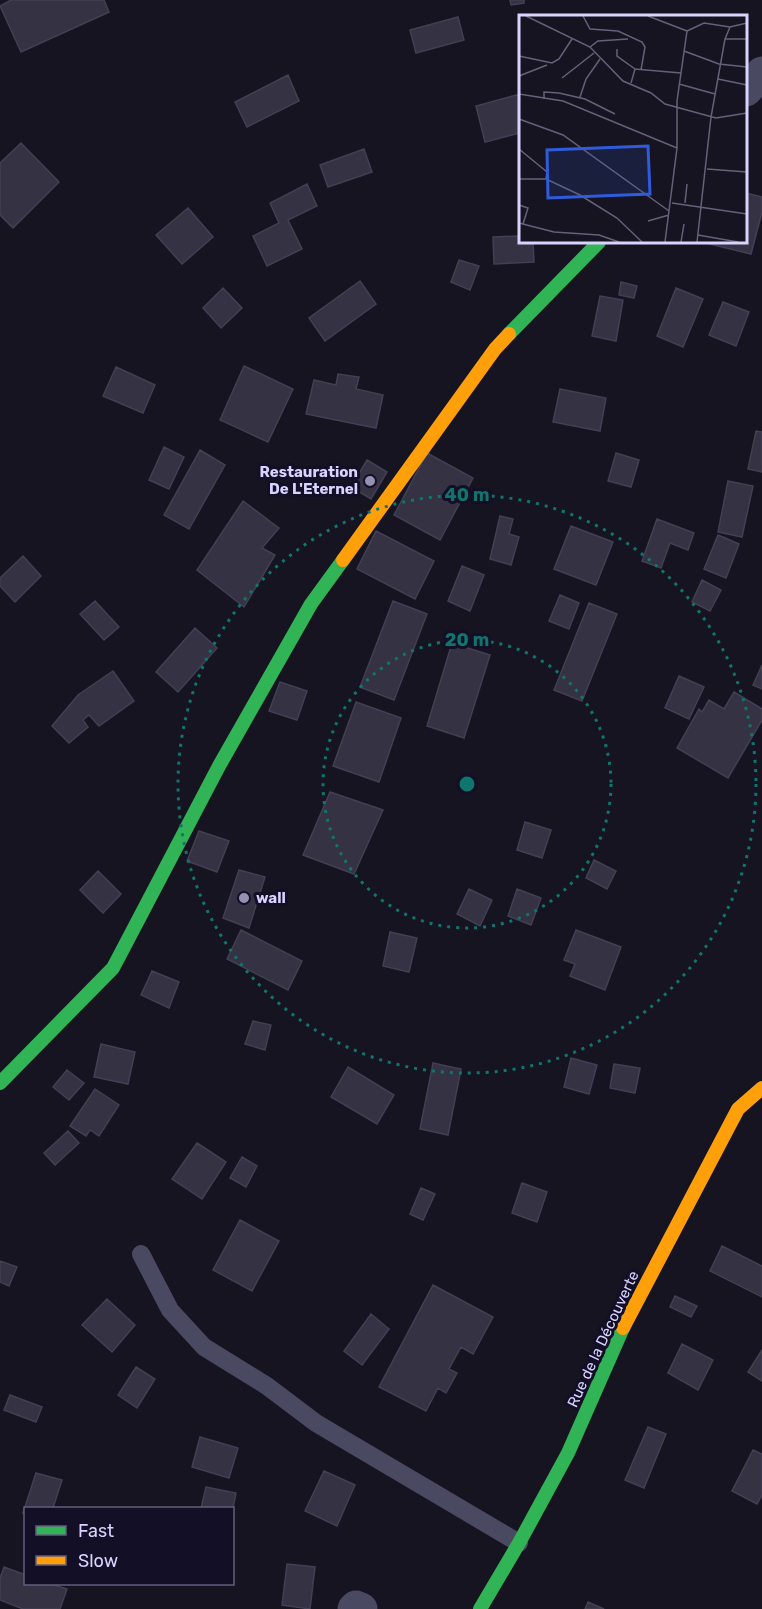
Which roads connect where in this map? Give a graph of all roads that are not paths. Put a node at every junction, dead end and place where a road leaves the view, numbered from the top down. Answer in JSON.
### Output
{"nodes":[{"id":1,"x":762,"y":73,"type":"edge"},
{"id":2,"x":747,"y":89,"type":"edge"},
{"id":3,"x":598,"y":243,"type":"edge"},
{"id":4,"x":0,"y":1083,"type":"edge"},
{"id":5,"x":762,"y":1088,"type":"edge"},
{"id":6,"x":141,"y":1254,"type":"dead end"},
{"id":7,"x":519,"y":1543,"type":"junction"},
{"id":8,"x":354,"y":1609,"type":"edge"},
{"id":9,"x":361,"y":1609,"type":"edge"},
{"id":10,"x":480,"y":1609,"type":"edge"}],
"edges":[{"from":1,"to":2,"type":"street"},
{"from":3,"to":4,"type":"street"},
{"from":5,"to":7,"type":"street","name":"Rue de la Découverte"},
{"from":6,"to":7,"type":"lane"},
{"from":7,"to":10,"type":"street","name":"Rue de la Découverte"},
{"from":8,"to":9,"type":"street"}]}
